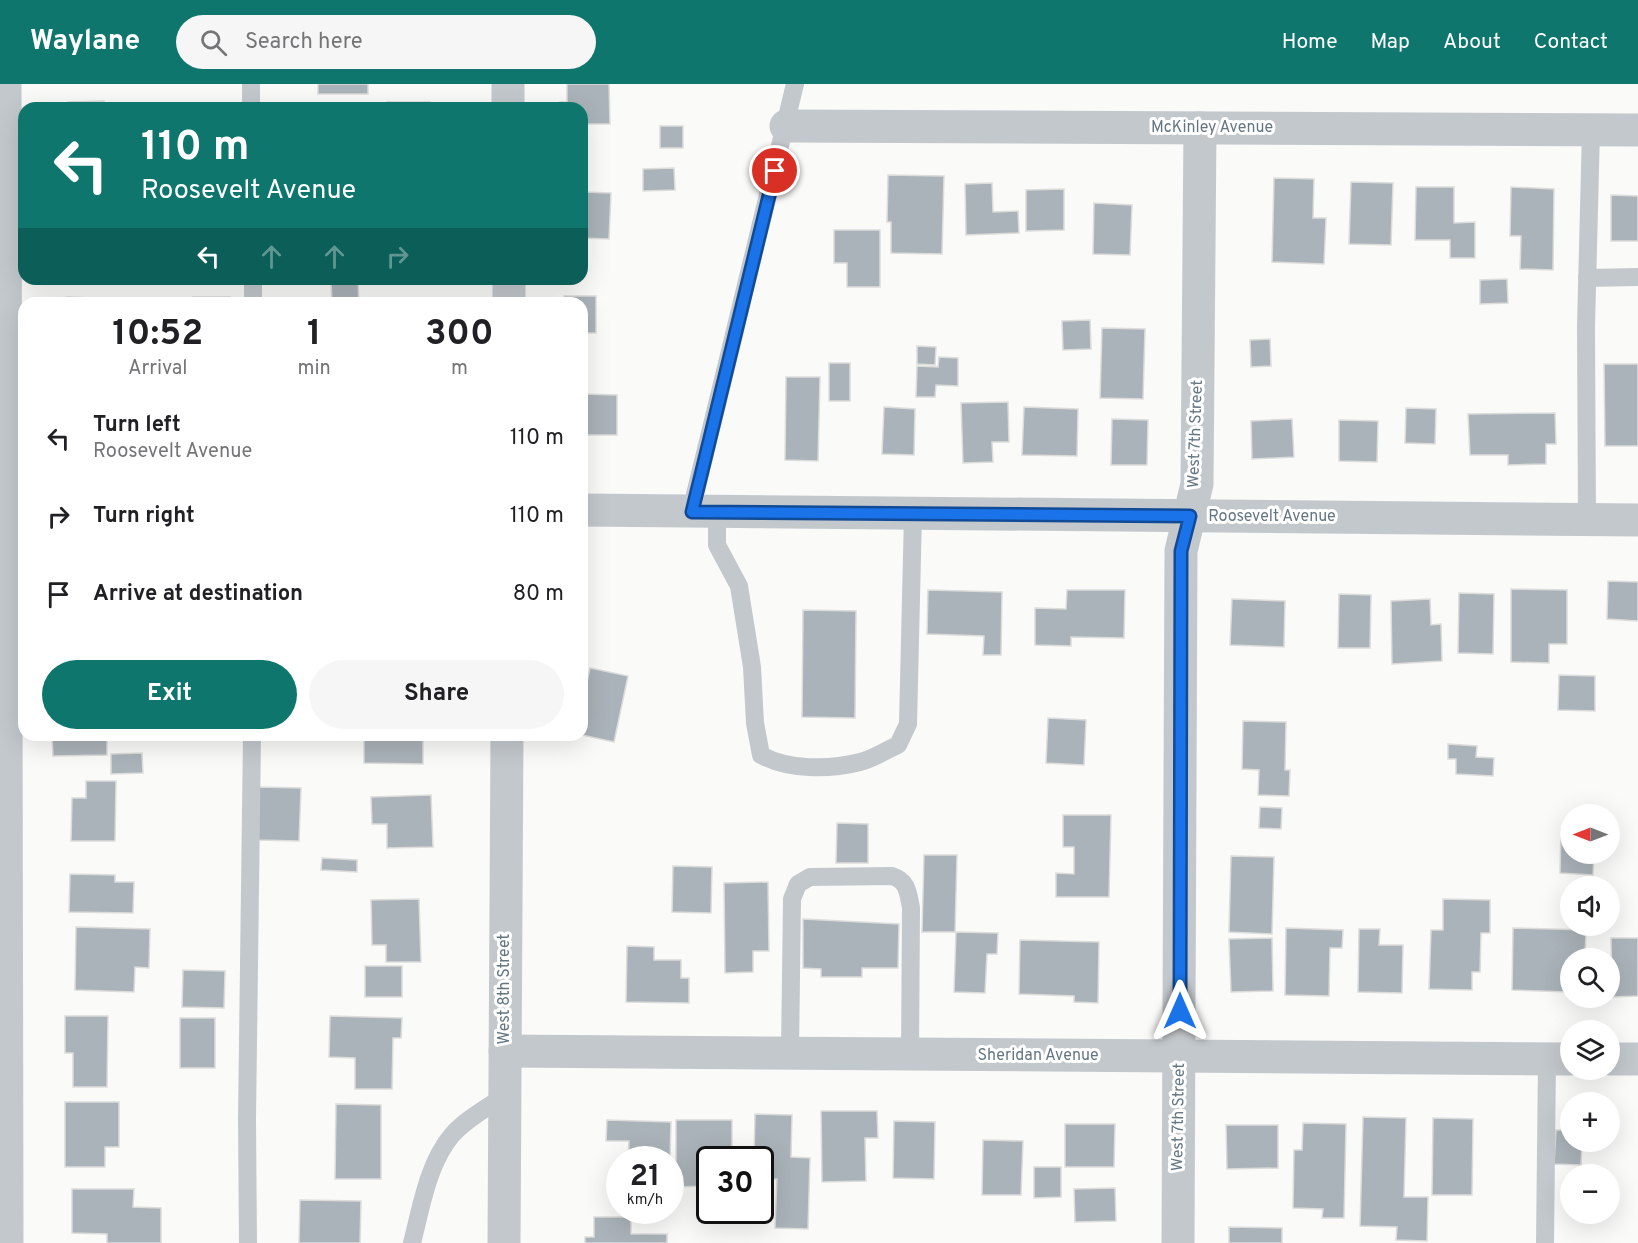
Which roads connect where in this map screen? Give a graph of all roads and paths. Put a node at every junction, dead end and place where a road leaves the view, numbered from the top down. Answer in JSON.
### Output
{"nodes":[{"id":1,"x":5,"y":84,"type":"edge"},
{"id":2,"x":251,"y":84,"type":"edge"},
{"id":3,"x":508,"y":84,"type":"edge"},
{"id":4,"x":795,"y":84,"type":"edge"},
{"id":5,"x":251,"y":102,"type":"edge"},
{"id":6,"x":508,"y":102,"type":"edge"},
{"id":7,"x":786,"y":126,"type":"junction"},
{"id":8,"x":1200,"y":128,"type":"junction"},
{"id":9,"x":1591,"y":130,"type":"junction"},
{"id":10,"x":1638,"y":130,"type":"edge"},
{"id":11,"x":1638,"y":277,"type":"edge"},
{"id":12,"x":1587,"y":278,"type":"junction"},
{"id":13,"x":10,"y":510,"type":"edge"},
{"id":14,"x":588,"y":510,"type":"edge"},
{"id":15,"x":704,"y":512,"type":"junction"},
{"id":16,"x":913,"y":514,"type":"junction"},
{"id":17,"x":1190,"y":516,"type":"junction"},
{"id":18,"x":1587,"y":519,"type":"junction"},
{"id":19,"x":1638,"y":520,"type":"edge"},
{"id":20,"x":252,"y":741,"type":"edge"},
{"id":21,"x":507,"y":741,"type":"edge"},
{"id":22,"x":505,"y":1051,"type":"junction"},
{"id":23,"x":790,"y":1053,"type":"junction"},
{"id":24,"x":910,"y":1055,"type":"junction"},
{"id":25,"x":1180,"y":1057,"type":"junction"},
{"id":26,"x":1559,"y":1059,"type":"edge"},
{"id":27,"x":1620,"y":1059,"type":"edge"},
{"id":28,"x":1638,"y":1059,"type":"edge"},
{"id":29,"x":504,"y":1096,"type":"junction"},
{"id":30,"x":7,"y":1243,"type":"edge"},
{"id":31,"x":248,"y":1243,"type":"edge"},
{"id":32,"x":412,"y":1243,"type":"edge"},
{"id":33,"x":504,"y":1243,"type":"edge"},
{"id":34,"x":1178,"y":1243,"type":"edge"},
{"id":35,"x":1545,"y":1243,"type":"edge"}],
"edges":[{"from":1,"to":13,"type":"street"},
{"from":2,"to":5,"type":"lane"},
{"from":3,"to":6,"type":"street"},
{"from":4,"to":7,"type":"lane"},
{"from":7,"to":8,"type":"street","name":"McKinley Avenue"},
{"from":7,"to":15,"type":"lane"},
{"from":8,"to":9,"type":"street","name":"McKinley Avenue"},
{"from":8,"to":17,"type":"street","name":"West 7th Street"},
{"from":9,"to":10,"type":"street","name":"McKinley Avenue"},
{"from":9,"to":12,"type":"lane"},
{"from":11,"to":12,"type":"lane"},
{"from":12,"to":18,"type":"lane"},
{"from":13,"to":30,"type":"street"},
{"from":14,"to":15,"type":"street","name":"Roosevelt Avenue"},
{"from":15,"to":16,"type":"street","name":"Roosevelt Avenue"},
{"from":15,"to":16,"type":"lane"},
{"from":16,"to":17,"type":"street","name":"Roosevelt Avenue"},
{"from":17,"to":18,"type":"street","name":"Roosevelt Avenue"},
{"from":17,"to":25,"type":"street","name":"West 7th Street"},
{"from":18,"to":19,"type":"street","name":"Roosevelt Avenue"},
{"from":20,"to":31,"type":"lane"},
{"from":21,"to":22,"type":"street","name":"West 8th Street"},
{"from":22,"to":23,"type":"street","name":"Sheridan Avenue"},
{"from":22,"to":29,"type":"street","name":"West 8th Street"},
{"from":23,"to":24,"type":"street","name":"Sheridan Avenue"},
{"from":23,"to":24,"type":"lane"},
{"from":24,"to":25,"type":"street","name":"Sheridan Avenue"},
{"from":25,"to":26,"type":"street","name":"Sheridan Avenue"},
{"from":25,"to":34,"type":"street","name":"West 7th Street"},
{"from":26,"to":35,"type":"lane"},
{"from":27,"to":28,"type":"street"},
{"from":29,"to":32,"type":"lane"},
{"from":29,"to":33,"type":"street","name":"West 8th Street"}]}
